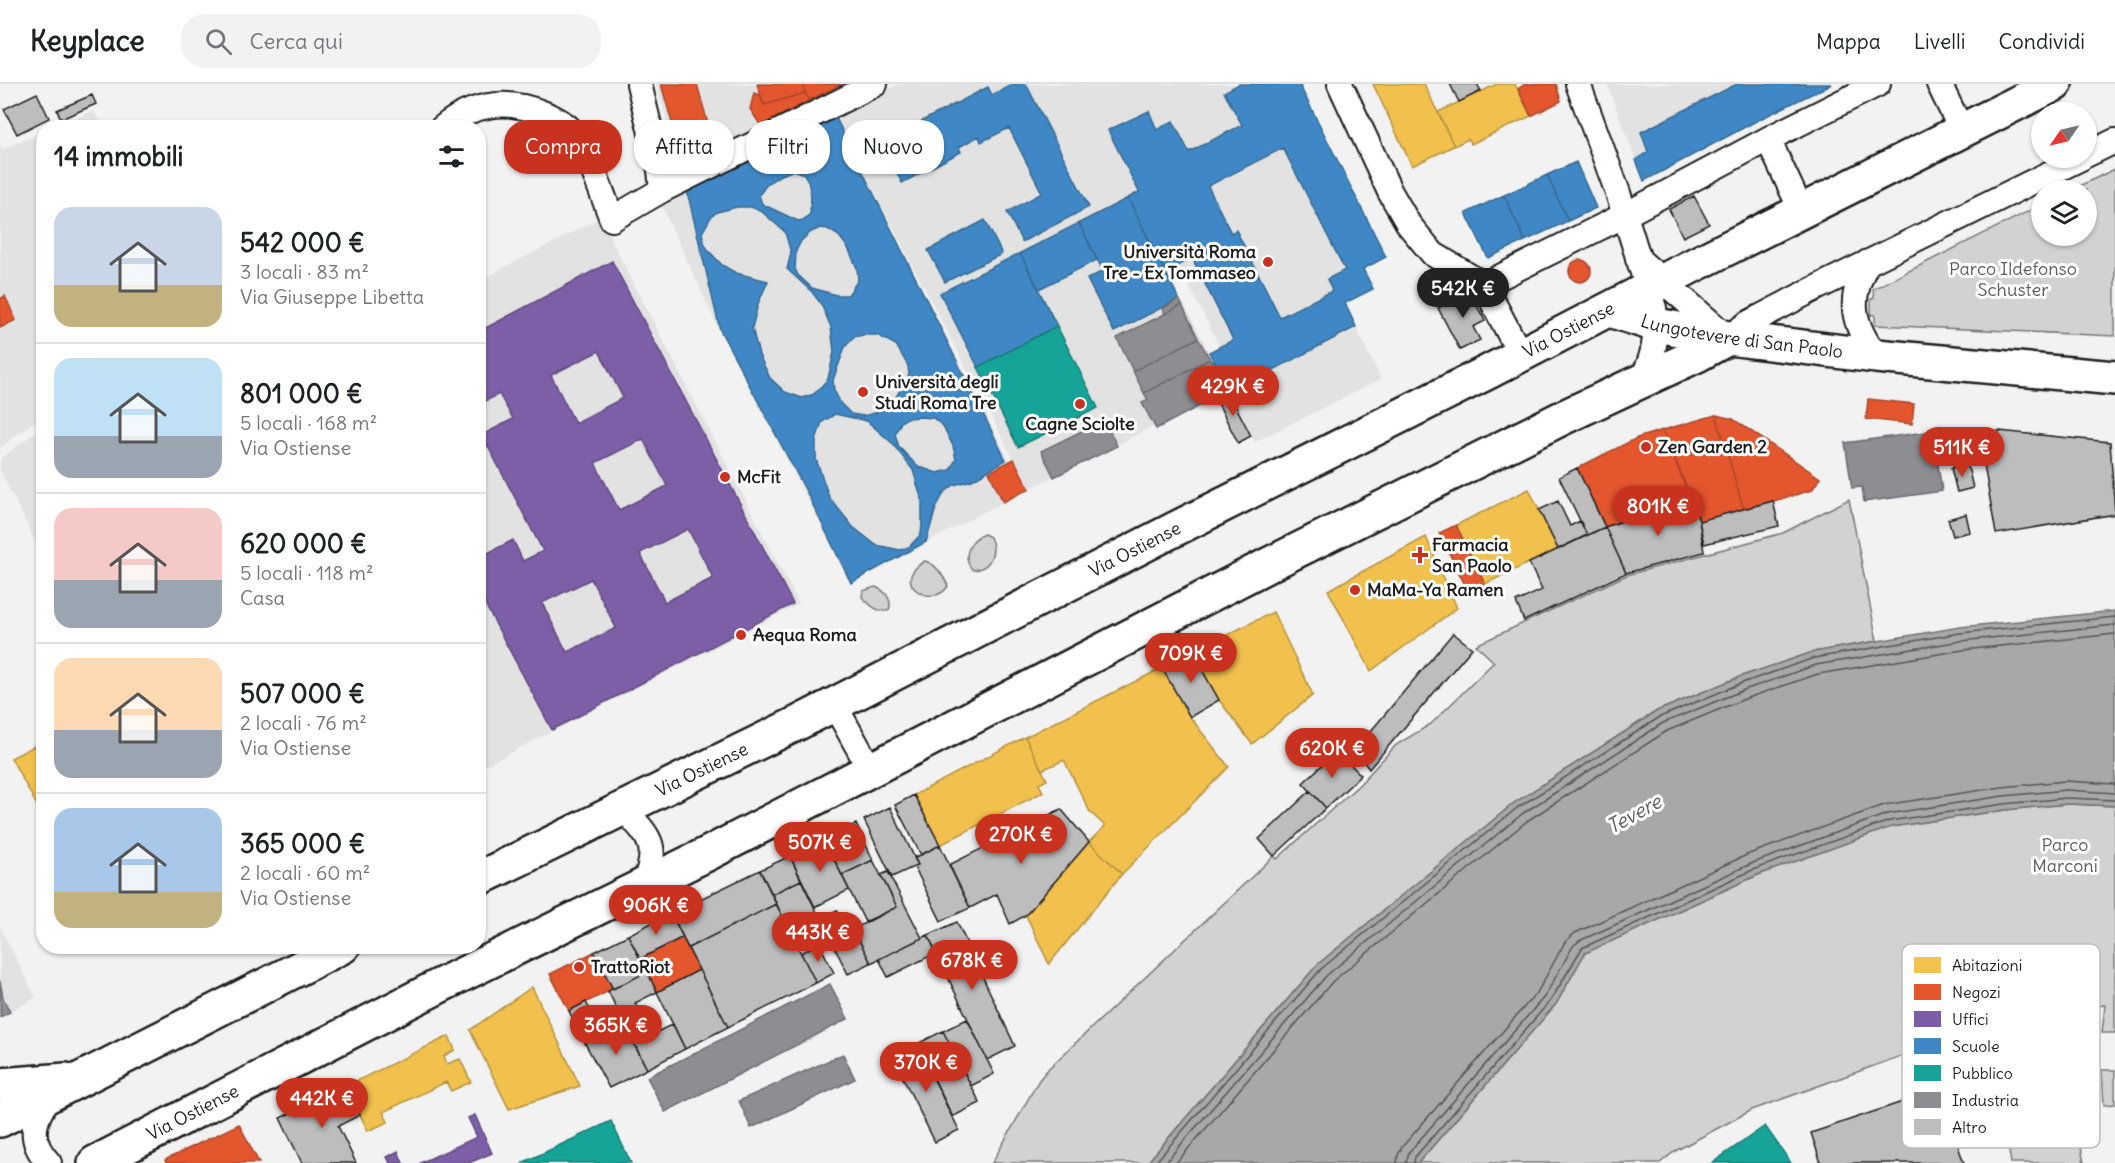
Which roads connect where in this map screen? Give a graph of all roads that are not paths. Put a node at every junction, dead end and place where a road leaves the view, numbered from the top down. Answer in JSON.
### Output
{"nodes":[{"id":1,"x":639,"y":84,"type":"edge"},
{"id":2,"x":875,"y":84,"type":"edge"},
{"id":3,"x":1340,"y":84,"type":"edge"},
{"id":4,"x":1578,"y":84,"type":"edge"},
{"id":5,"x":1878,"y":84,"type":"edge"},
{"id":6,"x":1939,"y":84,"type":"edge"},
{"id":7,"x":2055,"y":84,"type":"edge"},
{"id":8,"x":452,"y":120,"type":"edge"},
{"id":9,"x":1962,"y":131,"type":"junction"},
{"id":10,"x":1768,"y":139,"type":"junction"},
{"id":11,"x":2115,"y":141,"type":"edge"},
{"id":12,"x":2097,"y":150,"type":"edge"},
{"id":13,"x":2061,"y":168,"type":"edge"},
{"id":14,"x":662,"y":190,"type":"junction"},
{"id":15,"x":1802,"y":212,"type":"junction"},
{"id":16,"x":1625,"y":215,"type":"junction"},
{"id":17,"x":1868,"y":262,"type":"junction"},
{"id":18,"x":1484,"y":285,"type":"junction"},
{"id":19,"x":1656,"y":286,"type":"junction"},
{"id":20,"x":1610,"y":310,"type":"junction"},
{"id":21,"x":1656,"y":325,"type":"junction"},
{"id":22,"x":1728,"y":338,"type":"junction"},
{"id":23,"x":1521,"y":356,"type":"junction"},
{"id":24,"x":1876,"y":356,"type":"junction"},
{"id":25,"x":2115,"y":378,"type":"edge"},
{"id":26,"x":1641,"y":382,"type":"junction"},
{"id":27,"x":834,"y":704,"type":"junction"},
{"id":28,"x":870,"y":769,"type":"junction"},
{"id":29,"x":622,"y":808,"type":"junction"},
{"id":30,"x":486,"y":875,"type":"edge"},
{"id":31,"x":644,"y":885,"type":"junction"},
{"id":32,"x":328,"y":954,"type":"edge"},
{"id":33,"x":89,"y":1076,"type":"junction"},
{"id":34,"x":0,"y":1085,"type":"edge"},
{"id":35,"x":49,"y":1097,"type":"junction"},
{"id":36,"x":0,"y":1120,"type":"edge"},
{"id":37,"x":49,"y":1163,"type":"edge"},
{"id":38,"x":95,"y":1163,"type":"edge"}],
"edges":[{"from":1,"to":14,"type":"street"},
{"from":2,"to":14,"type":"street"},
{"from":3,"to":18,"type":"street"},
{"from":4,"to":16,"type":"street"},
{"from":5,"to":10,"type":"street"},
{"from":6,"to":9,"type":"street"},
{"from":7,"to":9,"type":"main road","name":"Via Ostiense"},
{"from":8,"to":14,"type":"street"},
{"from":9,"to":15,"type":"main road","name":"Via Ostiense"},
{"from":10,"to":15,"type":"street"},
{"from":10,"to":16,"type":"street"},
{"from":11,"to":12,"type":"street"},
{"from":13,"to":17,"type":"street","name":"Via Ostiense"},
{"from":15,"to":19,"type":"main road","name":"Via Ostiense"},
{"from":16,"to":18,"type":"street"},
{"from":16,"to":19,"type":"street"},
{"from":17,"to":22,"type":"street","name":"Via Ostiense"},
{"from":17,"to":24,"type":"street","name":"Lungotevere di San Paolo"},
{"from":18,"to":23,"type":"street"},
{"from":19,"to":20,"type":"main road","name":"Via Ostiense"},
{"from":19,"to":21,"type":"street"},
{"from":19,"to":22,"type":"street"},
{"from":20,"to":21,"type":"main road","name":"Lungotevere di San Paolo"},
{"from":20,"to":23,"type":"main road","name":"Via Ostiense"},
{"from":21,"to":22,"type":"main road","name":"Lungotevere di San Paolo"},
{"from":21,"to":26,"type":"street"},
{"from":22,"to":24,"type":"main road","name":"Lungotevere di San Paolo"},
{"from":22,"to":26,"type":"main road","name":"Via Ostiense"},
{"from":23,"to":27,"type":"main road","name":"Via Ostiense"},
{"from":24,"to":25,"type":"main road","name":"Lungotevere di San Paolo"},
{"from":26,"to":28,"type":"main road","name":"Via Ostiense"},
{"from":27,"to":28,"type":"street"},
{"from":27,"to":29,"type":"main road","name":"Via Ostiense"},
{"from":28,"to":31,"type":"main road","name":"Via Ostiense"},
{"from":29,"to":30,"type":"main road","name":"Via Ostiense"},
{"from":29,"to":31,"type":"street"},
{"from":31,"to":38,"type":"main road","name":"Via Ostiense"},
{"from":32,"to":33,"type":"main road"},
{"from":33,"to":34,"type":"main road"},
{"from":33,"to":35,"type":"main road"},
{"from":35,"to":36,"type":"main road"},
{"from":35,"to":37,"type":"street"}]}
